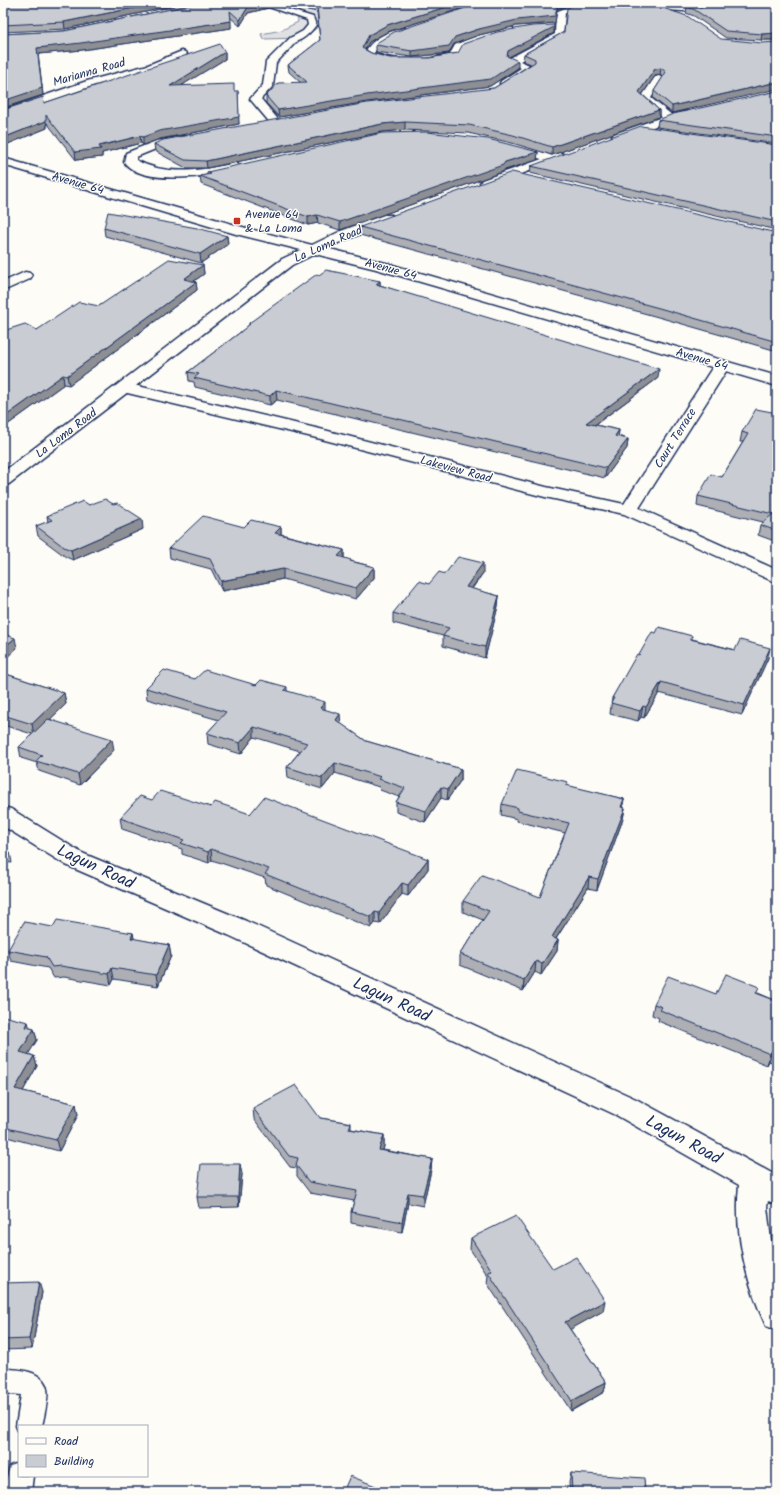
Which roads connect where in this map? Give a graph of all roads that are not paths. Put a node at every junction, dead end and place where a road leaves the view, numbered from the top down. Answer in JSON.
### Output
{"nodes":[{"id":1,"x":260,"y":3,"type":"edge"},
{"id":2,"x":584,"y":3,"type":"edge"},
{"id":3,"x":587,"y":3,"type":"edge"},
{"id":4,"x":595,"y":4,"type":"edge"},
{"id":5,"x":627,"y":6,"type":"edge"},
{"id":6,"x":703,"y":6,"type":"edge"},
{"id":7,"x":658,"y":8,"type":"junction"},
{"id":8,"x":690,"y":19,"type":"edge"},
{"id":9,"x":415,"y":27,"type":"edge"},
{"id":10,"x":518,"y":29,"type":"edge"},
{"id":11,"x":293,"y":40,"type":"joint"},
{"id":12,"x":182,"y":54,"type":"dead end"},
{"id":13,"x":404,"y":62,"type":"edge"},
{"id":14,"x":416,"y":63,"type":"edge"},
{"id":15,"x":659,"y":79,"type":"edge"},
{"id":16,"x":494,"y":90,"type":"edge"},
{"id":17,"x":3,"y":103,"type":"edge"},
{"id":18,"x":31,"y":103,"type":"junction"},
{"id":19,"x":700,"y":111,"type":"edge"},
{"id":20,"x":3,"y":114,"type":"edge"},
{"id":21,"x":669,"y":118,"type":"junction"},
{"id":22,"x":260,"y":126,"type":"edge"},
{"id":23,"x":639,"y":129,"type":"junction"},
{"id":24,"x":411,"y":133,"type":"edge"},
{"id":25,"x":662,"y":133,"type":"edge"},
{"id":26,"x":191,"y":138,"type":"edge"},
{"id":27,"x":610,"y":139,"type":"edge"},
{"id":28,"x":573,"y":152,"type":"edge"},
{"id":29,"x":551,"y":159,"type":"junction"},
{"id":30,"x":3,"y":161,"type":"edge"},
{"id":31,"x":245,"y":165,"type":"edge"},
{"id":32,"x":509,"y":174,"type":"junction"},
{"id":33,"x":532,"y":180,"type":"edge"},
{"id":34,"x":472,"y":188,"type":"edge"},
{"id":35,"x":398,"y":215,"type":"edge"},
{"id":36,"x":312,"y":249,"type":"junction"},
{"id":37,"x":25,"y":276,"type":"dead end"},
{"id":38,"x":3,"y":286,"type":"edge"},
{"id":39,"x":722,"y":365,"type":"junction"},
{"id":40,"x":777,"y":381,"type":"edge"},
{"id":41,"x":126,"y":388,"type":"junction"},
{"id":42,"x":3,"y":480,"type":"edge"},
{"id":43,"x":629,"y":510,"type":"junction"},
{"id":44,"x":777,"y":577,"type":"edge"},
{"id":45,"x":3,"y":815,"type":"edge"},
{"id":46,"x":766,"y":1184,"type":"edge"},
{"id":47,"x":777,"y":1315,"type":"edge"},
{"id":48,"x":3,"y":1382,"type":"edge"},
{"id":49,"x":29,"y":1425,"type":"edge"},
{"id":50,"x":20,"y":1477,"type":"edge"},
{"id":51,"x":17,"y":1492,"type":"edge"}],
"edges":[{"from":1,"to":11,"type":"lane"},
{"from":2,"to":16,"type":"street"},
{"from":3,"to":4,"type":"street"},
{"from":5,"to":7,"type":"street"},
{"from":6,"to":7,"type":"street"},
{"from":7,"to":8,"type":"street"},
{"from":9,"to":13,"type":"street"},
{"from":10,"to":14,"type":"street"},
{"from":11,"to":22,"type":"street"},
{"from":12,"to":18,"type":"street","name":"Marianna Road"},
{"from":15,"to":21,"type":"street"},
{"from":17,"to":18,"type":"street"},
{"from":18,"to":20,"type":"street","name":"Marianna Road"},
{"from":19,"to":21,"type":"street"},
{"from":21,"to":23,"type":"street"},
{"from":23,"to":25,"type":"street"},
{"from":23,"to":27,"type":"street"},
{"from":24,"to":29,"type":"street"},
{"from":26,"to":31,"type":"street"},
{"from":28,"to":29,"type":"street"},
{"from":29,"to":32,"type":"street"},
{"from":30,"to":36,"type":"street","name":"Avenue 64"},
{"from":32,"to":33,"type":"street"},
{"from":32,"to":34,"type":"street"},
{"from":35,"to":36,"type":"street","name":"La Loma Road"},
{"from":36,"to":39,"type":"street","name":"Avenue 64"},
{"from":36,"to":41,"type":"street","name":"La Loma Road"},
{"from":37,"to":38,"type":"street"},
{"from":39,"to":40,"type":"street","name":"Avenue 64"},
{"from":39,"to":43,"type":"street","name":"Court Terrace"},
{"from":41,"to":42,"type":"street","name":"La Loma Road"},
{"from":41,"to":43,"type":"street","name":"Lakeview Road"},
{"from":43,"to":44,"type":"street","name":"Lakeview Road"},
{"from":45,"to":46,"type":"street","name":"Lagun Road"},
{"from":46,"to":47,"type":"street"},
{"from":48,"to":49,"type":"lane"},
{"from":50,"to":51,"type":"lane"}]}
